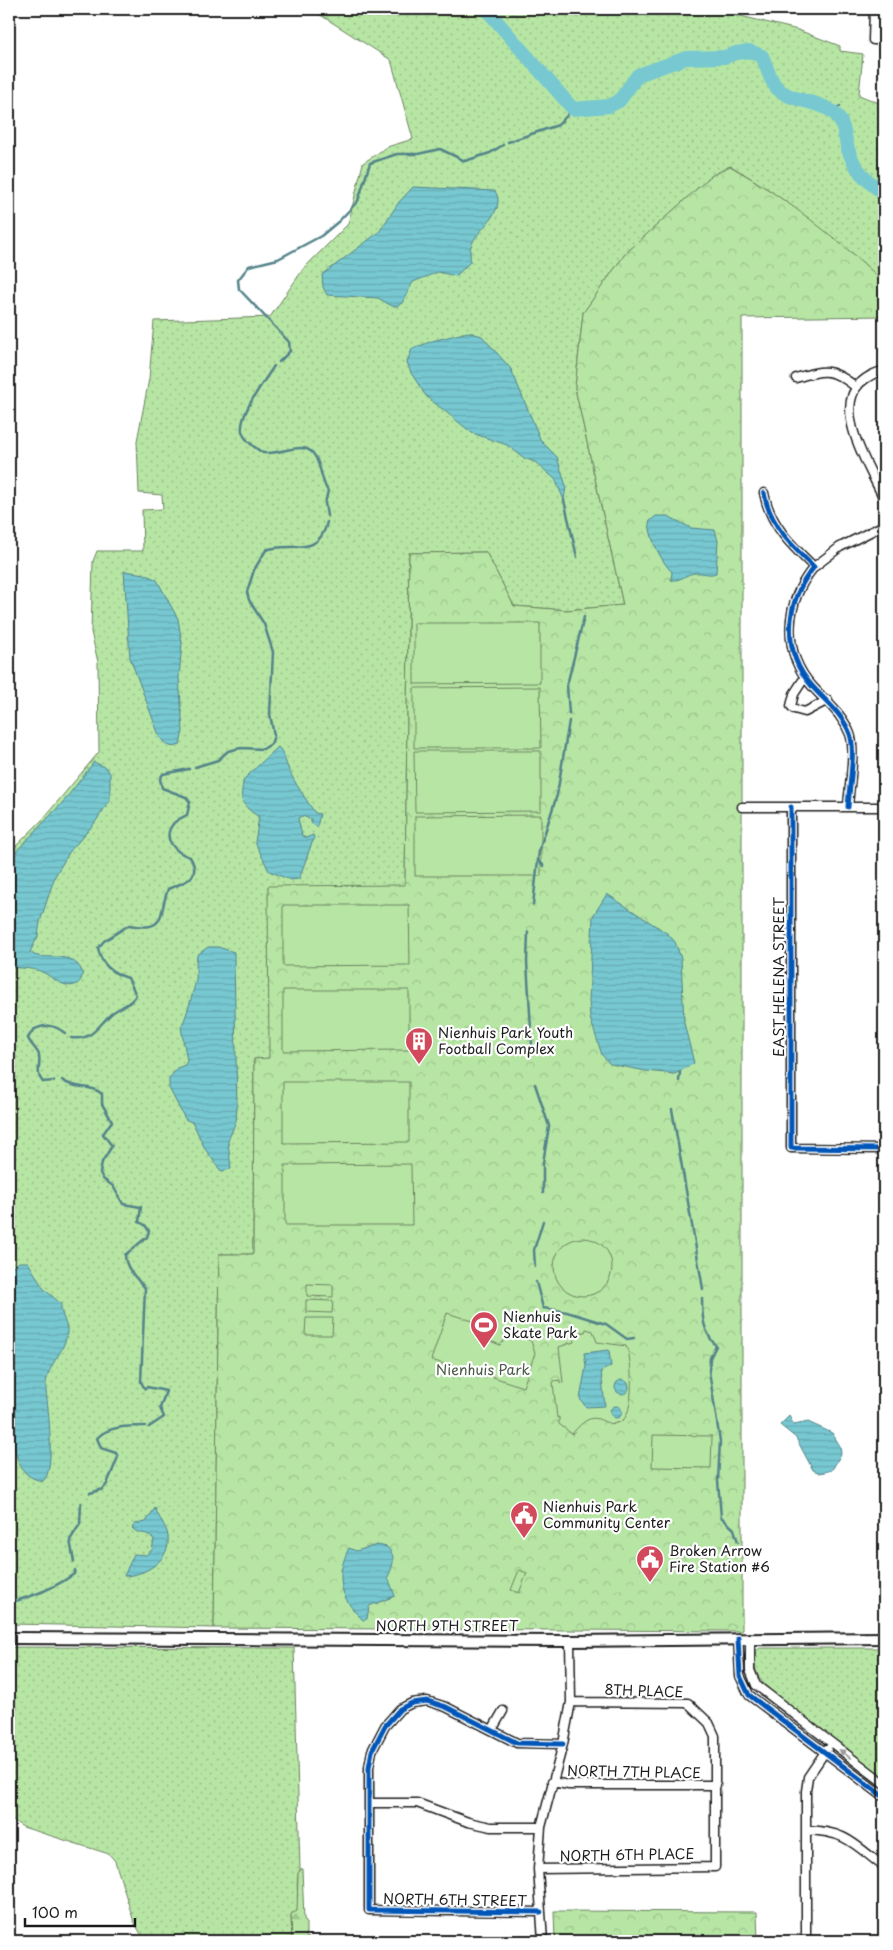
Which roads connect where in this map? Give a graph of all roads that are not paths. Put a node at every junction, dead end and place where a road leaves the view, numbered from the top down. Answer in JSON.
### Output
{"nodes":[{"id":1,"x":874,"y":9,"type":"edge"},
{"id":2,"x":884,"y":40,"type":"edge"},
{"id":3,"x":884,"y":371,"type":"edge"},
{"id":4,"x":796,"y":378,"type":"dead end"},
{"id":5,"x":856,"y":388,"type":"junction"},
{"id":6,"x":764,"y":493,"type":"dead end"},
{"id":7,"x":884,"y":499,"type":"edge"},
{"id":8,"x":884,"y":525,"type":"edge"},
{"id":9,"x":814,"y":567,"type":"junction"},
{"id":10,"x":805,"y":676,"type":"junction"},
{"id":11,"x":828,"y":700,"type":"junction"},
{"id":12,"x":742,"y":806,"type":"dead end"},
{"id":13,"x":791,"y":807,"type":"junction"},
{"id":14,"x":848,"y":807,"type":"junction"},
{"id":15,"x":884,"y":807,"type":"edge"},
{"id":16,"x":884,"y":1149,"type":"edge"},
{"id":17,"x":9,"y":1638,"type":"edge"},
{"id":18,"x":738,"y":1638,"type":"junction"},
{"id":19,"x":750,"y":1638,"type":"junction"},
{"id":20,"x":884,"y":1638,"type":"edge"},
{"id":21,"x":570,"y":1642,"type":"junction"},
{"id":22,"x":571,"y":1702,"type":"junction"},
{"id":23,"x":503,"y":1711,"type":"dead end"},
{"id":24,"x":492,"y":1730,"type":"junction"},
{"id":25,"x":831,"y":1743,"type":"junction"},
{"id":26,"x":563,"y":1744,"type":"junction"},
{"id":27,"x":824,"y":1752,"type":"junction"},
{"id":28,"x":552,"y":1782,"type":"junction"},
{"id":29,"x":884,"y":1783,"type":"edge"},
{"id":30,"x":716,"y":1785,"type":"junction"},
{"id":31,"x":884,"y":1798,"type":"edge"},
{"id":32,"x":370,"y":1803,"type":"junction"},
{"id":33,"x":542,"y":1827,"type":"junction"},
{"id":34,"x":806,"y":1830,"type":"junction"},
{"id":35,"x":884,"y":1866,"type":"edge"},
{"id":36,"x":538,"y":1869,"type":"junction"},
{"id":37,"x":541,"y":1912,"type":"junction"},
{"id":38,"x":543,"y":1941,"type":"edge"},
{"id":39,"x":806,"y":1941,"type":"edge"}],
"edges":[{"from":1,"to":2,"type":"street"},
{"from":3,"to":5,"type":"street"},
{"from":4,"to":5,"type":"street"},
{"from":5,"to":7,"type":"street"},
{"from":6,"to":9,"type":"street"},
{"from":8,"to":9,"type":"street"},
{"from":9,"to":10,"type":"street"},
{"from":10,"to":11,"type":"street"},
{"from":10,"to":11,"type":"street"},
{"from":11,"to":14,"type":"street"},
{"from":12,"to":13,"type":"street"},
{"from":13,"to":14,"type":"street"},
{"from":13,"to":16,"type":"street","name":"EAST HELENA STREET"},
{"from":14,"to":15,"type":"street"},
{"from":17,"to":21,"type":"main road","name":"NORTH 9TH STREET"},
{"from":18,"to":19,"type":"main road","name":"NORTH 9TH STREET"},
{"from":18,"to":21,"type":"main road","name":"NORTH 9TH STREET"},
{"from":18,"to":27,"type":"street"},
{"from":19,"to":20,"type":"main road","name":"NORTH 9TH STREET"},
{"from":19,"to":25,"type":"street"},
{"from":21,"to":22,"type":"street"},
{"from":22,"to":26,"type":"street"},
{"from":22,"to":30,"type":"street","name":"8TH PLACE"},
{"from":23,"to":24,"type":"street"},
{"from":24,"to":26,"type":"street"},
{"from":24,"to":32,"type":"street"},
{"from":25,"to":27,"type":"street"},
{"from":29,"to":25,"type":"street","one_way":true},
{"from":26,"to":28,"type":"street"},
{"from":27,"to":31,"type":"street"},
{"from":27,"to":34,"type":"street"},
{"from":28,"to":30,"type":"street","name":"NORTH 7TH PLACE"},
{"from":28,"to":33,"type":"street"},
{"from":30,"to":36,"type":"street","name":"NORTH 6TH PLACE"},
{"from":32,"to":33,"type":"street"},
{"from":32,"to":37,"type":"street","name":"NORTH 6TH STREET"},
{"from":33,"to":36,"type":"street"},
{"from":34,"to":35,"type":"street"},
{"from":34,"to":39,"type":"street"},
{"from":36,"to":37,"type":"street"},
{"from":37,"to":38,"type":"street"}]}
